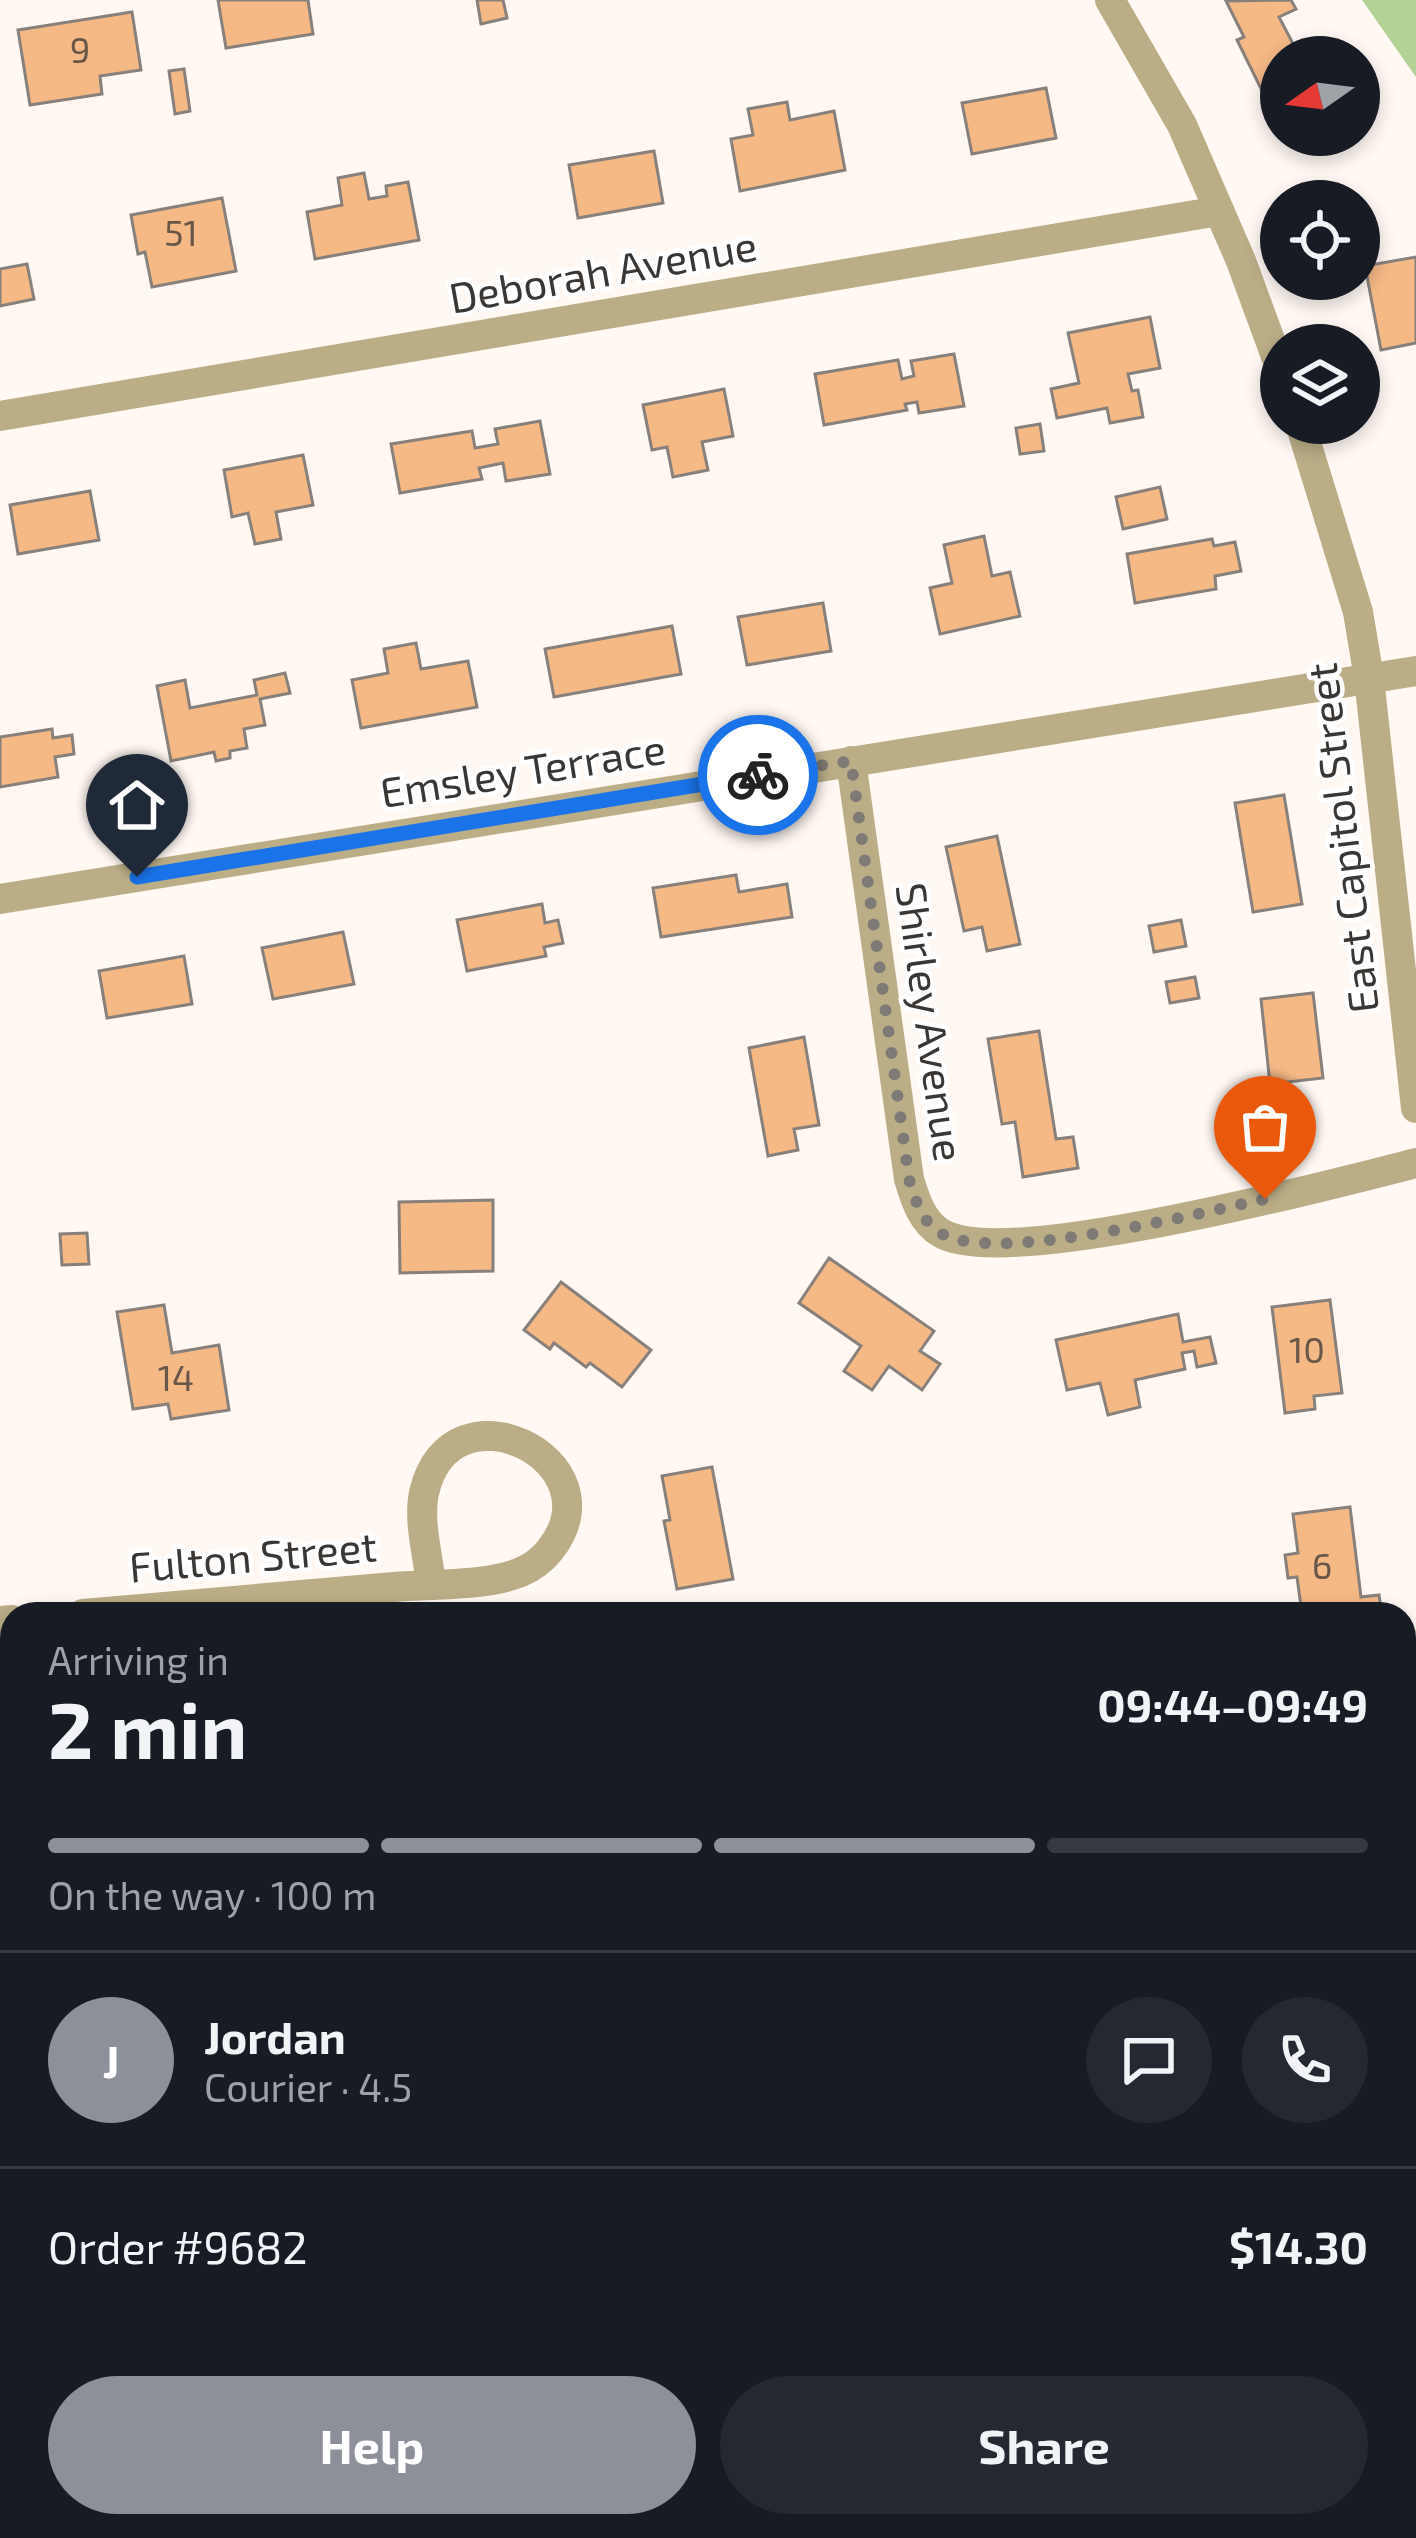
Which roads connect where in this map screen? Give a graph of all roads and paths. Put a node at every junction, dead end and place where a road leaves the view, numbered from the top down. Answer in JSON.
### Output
{"nodes":[{"id":1,"x":1110,"y":0,"type":"edge"},
{"id":2,"x":1220,"y":211,"type":"junction"},
{"id":3,"x":1263,"y":324,"type":"edge"},
{"id":4,"x":0,"y":416,"type":"edge"},
{"id":5,"x":1306,"y":444,"type":"edge"},
{"id":6,"x":1416,"y":671,"type":"edge"},
{"id":7,"x":1369,"y":678,"type":"junction"},
{"id":8,"x":851,"y":761,"type":"junction"},
{"id":9,"x":0,"y":899,"type":"edge"},
{"id":10,"x":1416,"y":1108,"type":"edge"},
{"id":11,"x":1416,"y":1163,"type":"edge"},
{"id":12,"x":430,"y":1584,"type":"junction"},
{"id":13,"x":222,"y":1602,"type":"edge"}],
"edges":[{"from":1,"to":2,"type":"street"},
{"from":2,"to":3,"type":"street"},
{"from":2,"to":4,"type":"street","name":"Deborah Avenue"},
{"from":5,"to":7,"type":"street","name":"East Capitol Street"},
{"from":6,"to":7,"type":"street","name":"Emsley Terrace"},
{"from":7,"to":8,"type":"street","name":"Emsley Terrace"},
{"from":7,"to":10,"type":"street","name":"East Capitol Street"},
{"from":8,"to":9,"type":"street","name":"Emsley Terrace"},
{"from":8,"to":11,"type":"street","name":"Shirley Avenue"},
{"from":12,"to":12,"type":"street","name":"Fulton Street"},
{"from":12,"to":13,"type":"street","name":"Fulton Street"}]}
